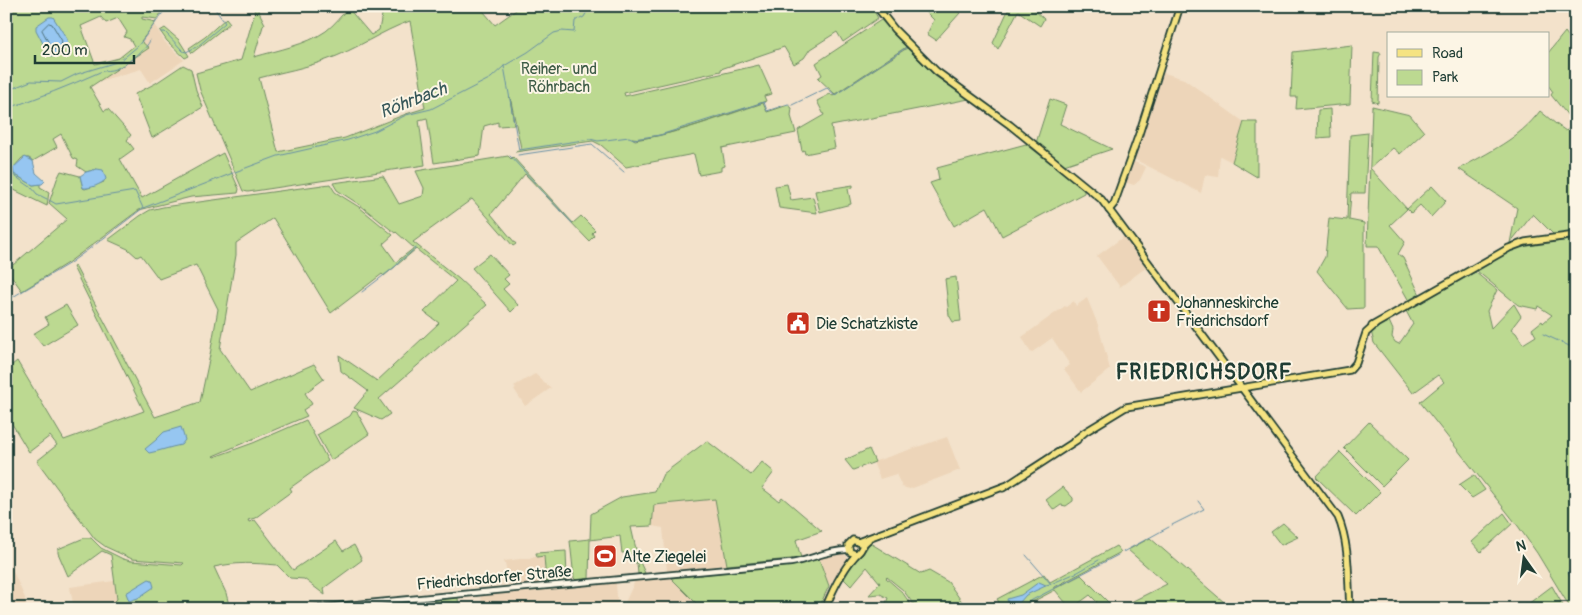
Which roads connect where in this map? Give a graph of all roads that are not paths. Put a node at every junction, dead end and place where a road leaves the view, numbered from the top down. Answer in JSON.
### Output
{"nodes":[{"id":1,"x":876,"y":6,"type":"edge"},
{"id":2,"x":1180,"y":6,"type":"edge"},
{"id":3,"x":1110,"y":210,"type":"junction"},
{"id":4,"x":1576,"y":235,"type":"edge"},
{"id":5,"x":1242,"y":388,"type":"junction"},
{"id":6,"x":860,"y":544,"type":"junction"},
{"id":7,"x":851,"y":550,"type":"junction"},
{"id":8,"x":304,"y":609,"type":"edge"},
{"id":9,"x":825,"y":609,"type":"edge"},
{"id":10,"x":1350,"y":609,"type":"edge"}],
"edges":[{"from":1,"to":3,"type":"main road"},
{"from":2,"to":3,"type":"main road"},
{"from":3,"to":5,"type":"main road"},
{"from":4,"to":5,"type":"main road"},
{"from":5,"to":6,"type":"main road"},
{"from":5,"to":10,"type":"main road"},
{"from":6,"to":7,"type":"main road"},
{"from":6,"to":7,"type":"main road"},
{"from":7,"to":8,"type":"street","name":"Friedrichsdorfer Straße"},
{"from":7,"to":9,"type":"main road"}]}
